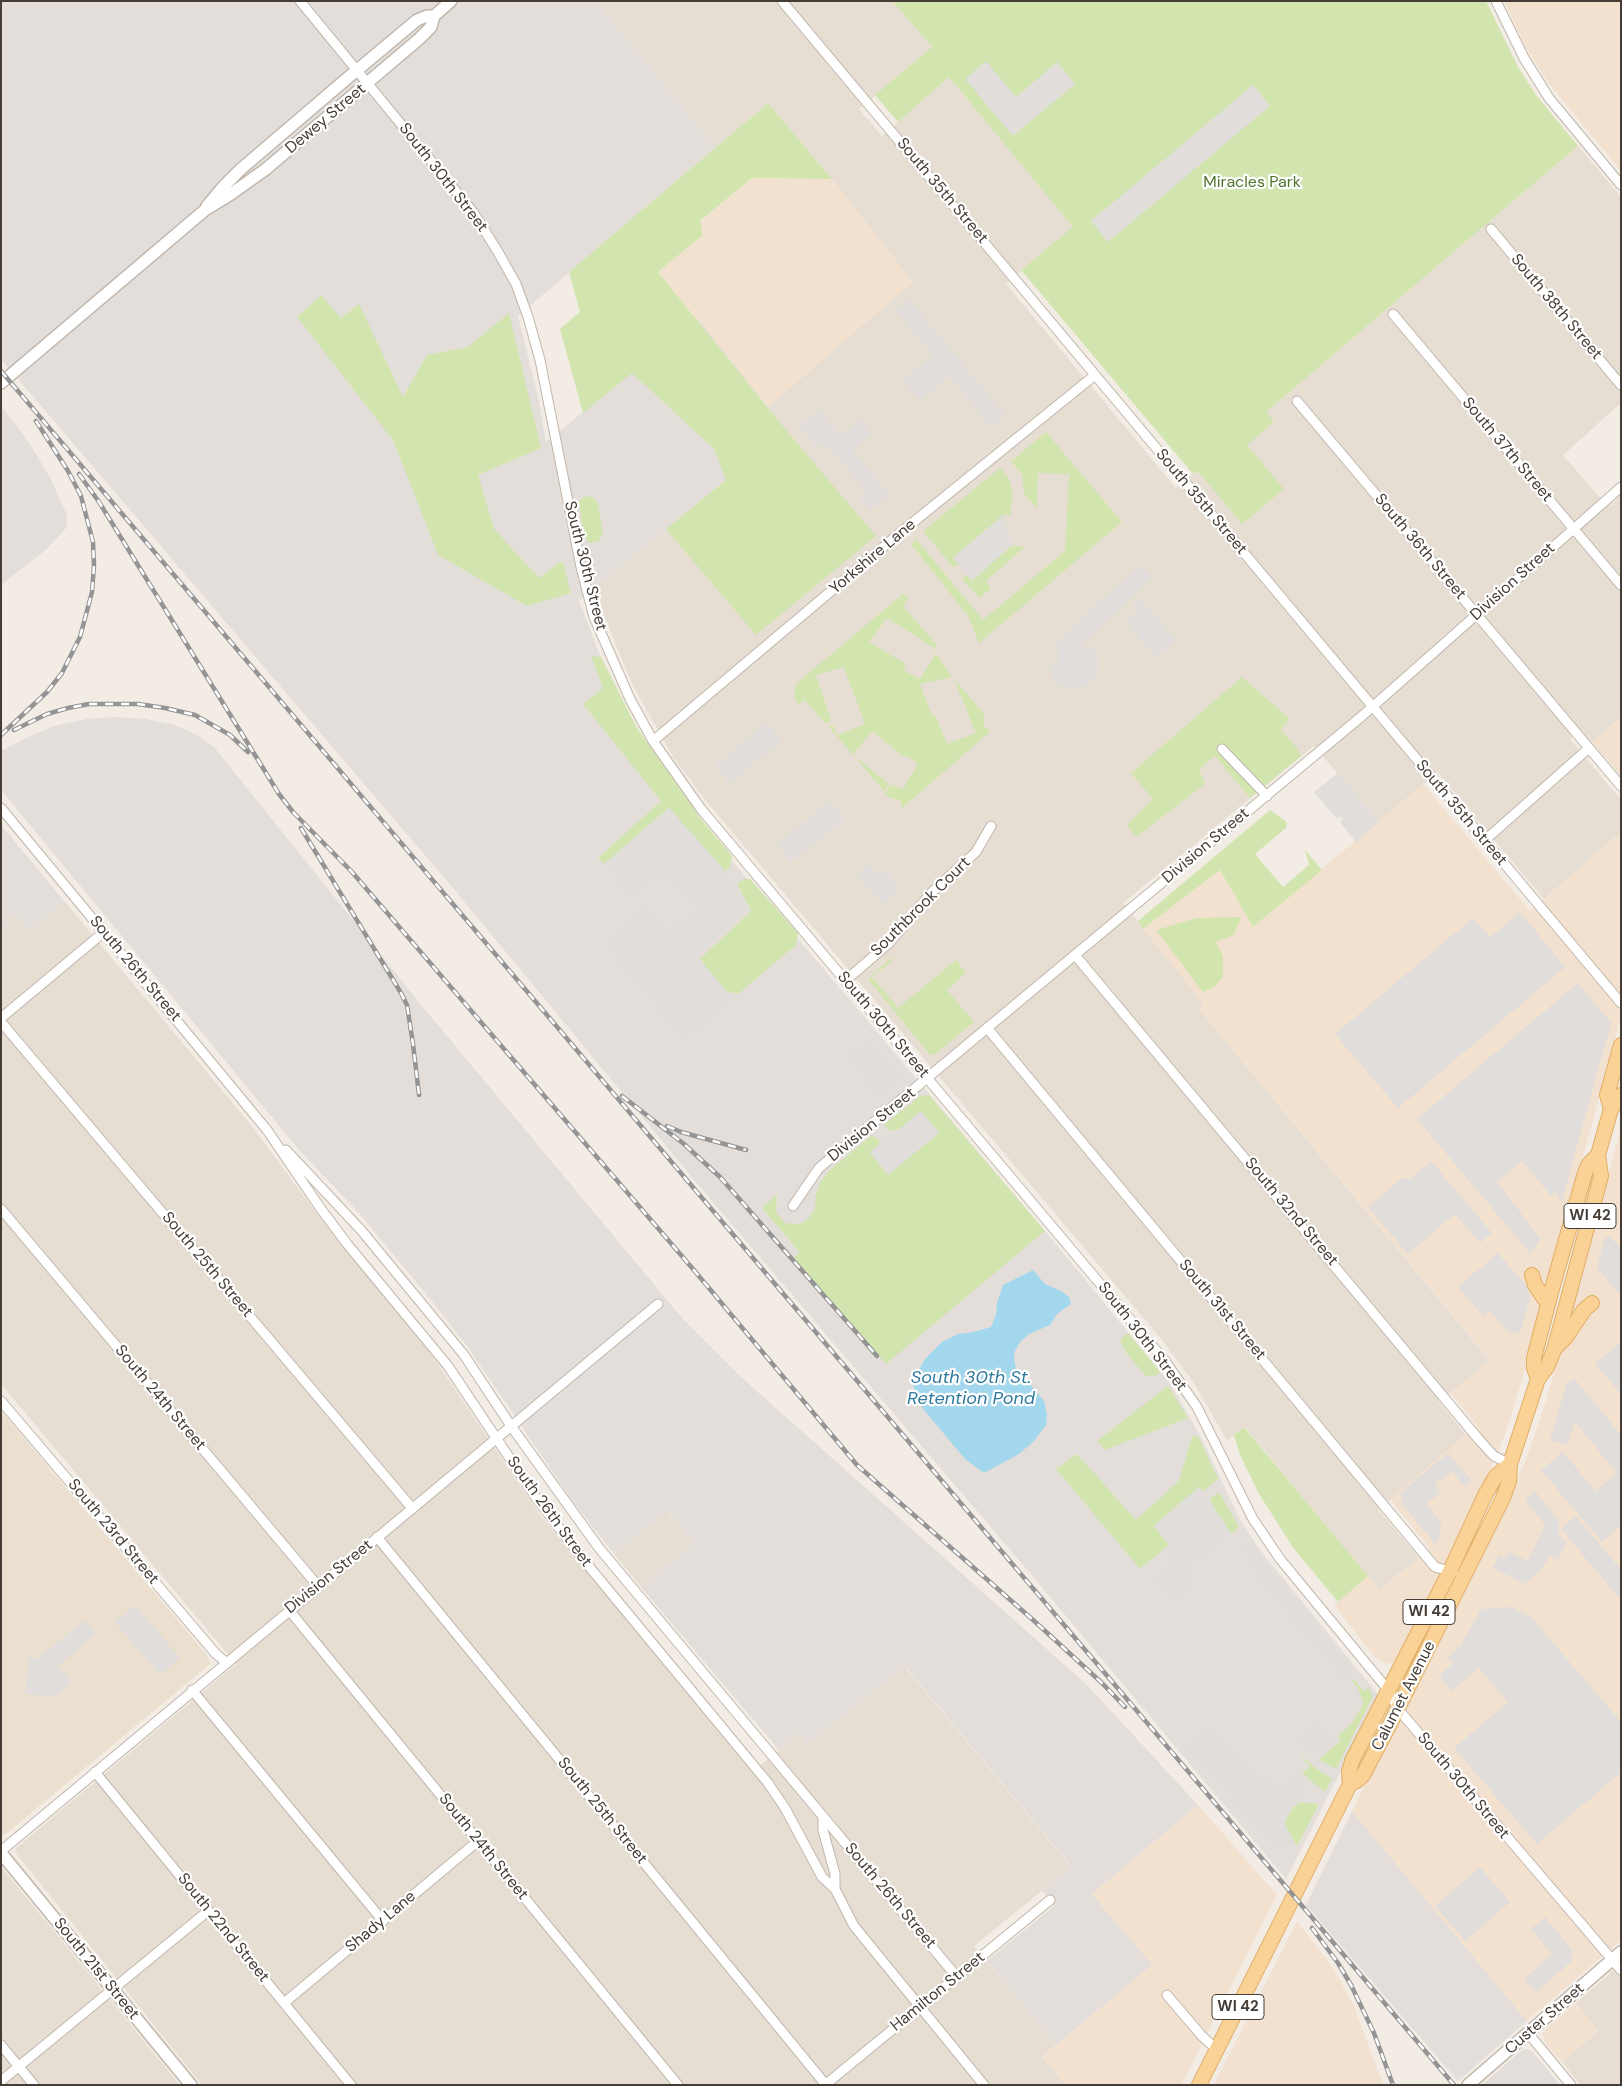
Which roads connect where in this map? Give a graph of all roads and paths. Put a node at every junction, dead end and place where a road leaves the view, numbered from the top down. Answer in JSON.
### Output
{"nodes":[{"id":1,"x":300,"y":1,"type":"edge"},
{"id":2,"x":451,"y":1,"type":"edge"},
{"id":3,"x":782,"y":1,"type":"edge"},
{"id":4,"x":1496,"y":1,"type":"edge"},
{"id":5,"x":434,"y":16,"type":"junction"},
{"id":6,"x":356,"y":70,"type":"junction"},
{"id":7,"x":367,"y":83,"type":"junction"},
{"id":8,"x":1621,"y":185,"type":"edge"},
{"id":9,"x":205,"y":210,"type":"junction"},
{"id":10,"x":1490,"y":229,"type":"dead end"},
{"id":11,"x":1393,"y":314,"type":"dead end"},
{"id":12,"x":1095,"y":375,"type":"junction"},
{"id":13,"x":1,"y":383,"type":"edge"},
{"id":14,"x":1621,"y":385,"type":"edge"},
{"id":15,"x":1297,"y":401,"type":"dead end"},
{"id":16,"x":1621,"y":487,"type":"edge"},
{"id":17,"x":1573,"y":529,"type":"junction"},
{"id":18,"x":1621,"y":585,"type":"edge"},
{"id":19,"x":1477,"y":615,"type":"junction"},
{"id":20,"x":1372,"y":707,"type":"junction"},
{"id":21,"x":653,"y":741,"type":"junction"},
{"id":22,"x":1589,"y":748,"type":"junction"},
{"id":23,"x":1222,"y":749,"type":"dead end"},
{"id":24,"x":1621,"y":786,"type":"edge"},
{"id":25,"x":1267,"y":796,"type":"junction"},
{"id":26,"x":1,"y":808,"type":"edge"},
{"id":27,"x":991,"y":826,"type":"dead end"},
{"id":28,"x":1484,"y":841,"type":"junction"},
{"id":29,"x":104,"y":932,"type":"junction"},
{"id":30,"x":1075,"y":955,"type":"junction"},
{"id":31,"x":845,"y":981,"type":"junction"},
{"id":32,"x":1621,"y":1003,"type":"edge"},
{"id":33,"x":1,"y":1020,"type":"edge"},
{"id":34,"x":988,"y":1029,"type":"junction"},
{"id":35,"x":1621,"y":1045,"type":"edge"},
{"id":36,"x":928,"y":1078,"type":"junction"},
{"id":37,"x":1621,"y":1095,"type":"edge"},
{"id":38,"x":1611,"y":1109,"type":"junction"},
{"id":39,"x":267,"y":1130,"type":"junction"},
{"id":40,"x":1598,"y":1155,"type":"junction"},
{"id":41,"x":793,"y":1206,"type":"dead end"},
{"id":42,"x":1,"y":1209,"type":"edge"},
{"id":43,"x":1532,"y":1275,"type":"dead end"},
{"id":44,"x":1556,"y":1277,"type":"junction"},
{"id":45,"x":1572,"y":1283,"type":"junction"},
{"id":46,"x":1592,"y":1303,"type":"dead end"},
{"id":47,"x":658,"y":1304,"type":"dead end"},
{"id":48,"x":1548,"y":1304,"type":"junction"},
{"id":49,"x":1554,"y":1350,"type":"junction"},
{"id":50,"x":1538,"y":1379,"type":"junction"},
{"id":51,"x":1,"y":1401,"type":"edge"},
{"id":52,"x":511,"y":1426,"type":"junction"},
{"id":53,"x":496,"y":1438,"type":"junction"},
{"id":54,"x":1510,"y":1464,"type":"junction"},
{"id":55,"x":412,"y":1508,"type":"junction"},
{"id":56,"x":378,"y":1537,"type":"junction"},
{"id":57,"x":1450,"y":1571,"type":"junction"},
{"id":58,"x":1465,"y":1575,"type":"junction"},
{"id":59,"x":318,"y":1586,"type":"junction"},
{"id":60,"x":289,"y":1610,"type":"junction"},
{"id":61,"x":226,"y":1662,"type":"junction"},
{"id":62,"x":192,"y":1690,"type":"junction"},
{"id":63,"x":1388,"y":1691,"type":"junction"},
{"id":64,"x":1398,"y":1709,"type":"junction"},
{"id":65,"x":95,"y":1772,"type":"junction"},
{"id":66,"x":1350,"y":1784,"type":"junction"},
{"id":67,"x":823,"y":1816,"type":"junction"},
{"id":68,"x":478,"y":1841,"type":"junction"},
{"id":69,"x":1,"y":1852,"type":"edge"},
{"id":70,"x":835,"y":1889,"type":"junction"},
{"id":71,"x":1050,"y":1900,"type":"dead end"},
{"id":72,"x":208,"y":1911,"type":"junction"},
{"id":73,"x":383,"y":1921,"type":"junction"},
{"id":74,"x":1616,"y":1956,"type":"edge"},
{"id":75,"x":1621,"y":1970,"type":"edge"},
{"id":76,"x":957,"y":1977,"type":"junction"},
{"id":77,"x":112,"y":1989,"type":"junction"},
{"id":78,"x":1167,"y":1995,"type":"dead end"},
{"id":79,"x":284,"y":2003,"type":"junction"},
{"id":80,"x":920,"y":2006,"type":"junction"},
{"id":81,"x":1528,"y":2033,"type":"junction"},
{"id":82,"x":1,"y":2045,"type":"edge"},
{"id":83,"x":1216,"y":2049,"type":"junction"},
{"id":84,"x":19,"y":2066,"type":"junction"},
{"id":85,"x":1,"y":2081,"type":"edge"},
{"id":86,"x":34,"y":2085,"type":"edge"},
{"id":87,"x":191,"y":2085,"type":"edge"},
{"id":88,"x":351,"y":2085,"type":"edge"},
{"id":89,"x":678,"y":2085,"type":"edge"},
{"id":90,"x":826,"y":2085,"type":"edge"},
{"id":91,"x":984,"y":2085,"type":"edge"},
{"id":92,"x":1198,"y":2085,"type":"edge"},
{"id":93,"x":1468,"y":2085,"type":"edge"},
{"id":94,"x":1571,"y":2085,"type":"edge"}],
"edges":[{"from":1,"to":6,"type":"street","name":"South 30th Street"},
{"from":2,"to":5,"type":"street","name":"Dewey Street"},
{"from":3,"to":12,"type":"street","name":"South 35th Street"},
{"from":4,"to":8,"type":"street"},
{"from":5,"to":6,"type":"street","name":"Dewey Street"},
{"from":5,"to":7,"type":"street","name":"Dewey Street"},
{"from":6,"to":7,"type":"street","name":"South 30th Street"},
{"from":6,"to":9,"type":"street","name":"Dewey Street"},
{"from":7,"to":9,"type":"street","name":"Dewey Street"},
{"from":7,"to":21,"type":"street","name":"South 30th Street"},
{"from":9,"to":13,"type":"street","name":"Dewey Street"},
{"from":10,"to":14,"type":"street","name":"South 38th Street"},
{"from":11,"to":17,"type":"street","name":"South 37th Street"},
{"from":12,"to":20,"type":"street","name":"South 35th Street"},
{"from":12,"to":21,"type":"street","name":"Yorkshire Lane"},
{"from":15,"to":19,"type":"street","name":"South 36th Street"},
{"from":16,"to":17,"type":"street","name":"Division Street"},
{"from":17,"to":18,"type":"street","name":"South 37th Street"},
{"from":17,"to":19,"type":"street","name":"Division Street"},
{"from":19,"to":20,"type":"street","name":"Division Street"},
{"from":19,"to":22,"type":"street","name":"South 36th Street"},
{"from":20,"to":25,"type":"street","name":"Division Street"},
{"from":20,"to":28,"type":"street","name":"South 35th Street"},
{"from":21,"to":31,"type":"street","name":"South 30th Street"},
{"from":22,"to":24,"type":"street","name":"South 36th Street"},
{"from":22,"to":28,"type":"street"},
{"from":23,"to":25,"type":"street"},
{"from":25,"to":30,"type":"street","name":"Division Street"},
{"from":26,"to":29,"type":"street","name":"South 26th Street"},
{"from":27,"to":31,"type":"street","name":"Southbrook Court"},
{"from":28,"to":32,"type":"street","name":"South 35th Street"},
{"from":29,"to":33,"type":"street"},
{"from":29,"to":39,"type":"street","name":"South 26th Street"},
{"from":30,"to":34,"type":"street","name":"Division Street"},
{"from":30,"to":54,"type":"street","name":"South 32nd Street"},
{"from":31,"to":36,"type":"street","name":"South 30th Street"},
{"from":33,"to":55,"type":"street","name":"South 25th Street"},
{"from":34,"to":36,"type":"street","name":"Division Street"},
{"from":34,"to":57,"type":"street","name":"South 31st Street"},
{"from":35,"to":38,"type":"main road","name":"Calumet Avenue","number":"WI 42"},
{"from":36,"to":41,"type":"street","name":"Division Street"},
{"from":36,"to":63,"type":"street","name":"South 30th Street"},
{"from":37,"to":38,"type":"main road","name":"Calumet Avenue","number":"WI 42"},
{"from":38,"to":40,"type":"main road","name":"Calumet Avenue","number":"WI 42"},
{"from":39,"to":52,"type":"street","name":"South 26th Street"},
{"from":39,"to":53,"type":"street","name":"South 26th Street"},
{"from":40,"to":44,"type":"main road","name":"Calumet Avenue","number":"WI 42"},
{"from":40,"to":45,"type":"main road","name":"Calumet Avenue","number":"WI 42"},
{"from":42,"to":59,"type":"street","name":"South 24th Street"},
{"from":43,"to":48,"type":"main road"},
{"from":44,"to":45,"type":"main road"},
{"from":44,"to":48,"type":"main road","name":"Calumet Avenue","number":"WI 42"},
{"from":45,"to":49,"type":"main road","name":"Calumet Avenue","number":"WI 42"},
{"from":46,"to":49,"type":"main road"},
{"from":47,"to":52,"type":"street","name":"Division Street"},
{"from":48,"to":50,"type":"main road","name":"Calumet Avenue","number":"WI 42"},
{"from":49,"to":50,"type":"main road","name":"Calumet Avenue","number":"WI 42"},
{"from":50,"to":54,"type":"main road","name":"Calumet Avenue","number":"WI 42"},
{"from":51,"to":61,"type":"street","name":"South 23rd Street"},
{"from":52,"to":53,"type":"street","name":"Division Street"},
{"from":52,"to":67,"type":"street","name":"South 26th Street"},
{"from":53,"to":55,"type":"street","name":"Division Street"},
{"from":53,"to":70,"type":"street","name":"South 26th Street"},
{"from":54,"to":57,"type":"main road","name":"Calumet Avenue","number":"WI 42"},
{"from":54,"to":58,"type":"main road","name":"Calumet Avenue","number":"WI 42"},
{"from":55,"to":56,"type":"street","name":"Division Street"},
{"from":56,"to":59,"type":"street","name":"Division Street"},
{"from":56,"to":90,"type":"street","name":"South 25th Street"},
{"from":57,"to":58,"type":"street","name":"South 31st Street"},
{"from":57,"to":63,"type":"main road","name":"Calumet Avenue","number":"WI 42"},
{"from":58,"to":64,"type":"main road","name":"Calumet Avenue","number":"WI 42"},
{"from":59,"to":60,"type":"street","name":"Division Street"},
{"from":60,"to":61,"type":"street","name":"Division Street"},
{"from":60,"to":68,"type":"street","name":"South 24th Street"},
{"from":61,"to":62,"type":"street","name":"Division Street"},
{"from":62,"to":65,"type":"street","name":"Division Street"},
{"from":62,"to":73,"type":"street"},
{"from":63,"to":64,"type":"street","name":"South 30th Street"},
{"from":63,"to":66,"type":"main road","name":"Calumet Avenue","number":"WI 42"},
{"from":64,"to":66,"type":"main road","name":"Calumet Avenue","number":"WI 42"},
{"from":64,"to":74,"type":"street","name":"South 30th Street"},
{"from":65,"to":69,"type":"street","name":"Division Street"},
{"from":65,"to":72,"type":"street","name":"South 22nd Street"},
{"from":66,"to":83,"type":"main road","name":"Calumet Avenue","number":"WI 42"},
{"from":67,"to":70,"type":"street","name":"South 26th Street"},
{"from":67,"to":76,"type":"street","name":"South 26th Street"},
{"from":68,"to":73,"type":"street","name":"Shady Lane"},
{"from":68,"to":89,"type":"street","name":"South 24th Street"},
{"from":69,"to":77,"type":"street","name":"South 21st Street"},
{"from":70,"to":80,"type":"street","name":"South 26th Street"},
{"from":71,"to":76,"type":"street","name":"Hamilton Street"},
{"from":72,"to":77,"type":"street"},
{"from":72,"to":79,"type":"street","name":"South 22nd Street"},
{"from":73,"to":79,"type":"street","name":"Shady Lane"},
{"from":74,"to":75,"type":"street","name":"South 30th Street"},
{"from":74,"to":81,"type":"street","name":"Custer Street"},
{"from":76,"to":80,"type":"street","name":"Hamilton Street"},
{"from":77,"to":84,"type":"street"},
{"from":77,"to":87,"type":"street","name":"South 21st Street"},
{"from":78,"to":83,"type":"street"},
{"from":79,"to":88,"type":"street","name":"South 22nd Street"},
{"from":80,"to":90,"type":"street","name":"Hamilton Street"},
{"from":80,"to":91,"type":"street","name":"South 26th Street"},
{"from":81,"to":93,"type":"street","name":"Custer Street"},
{"from":81,"to":94,"type":"street"},
{"from":82,"to":84,"type":"street"},
{"from":83,"to":92,"type":"main road","name":"Calumet Avenue","number":"WI 42"},
{"from":84,"to":85,"type":"street"},
{"from":84,"to":86,"type":"street"}]}
